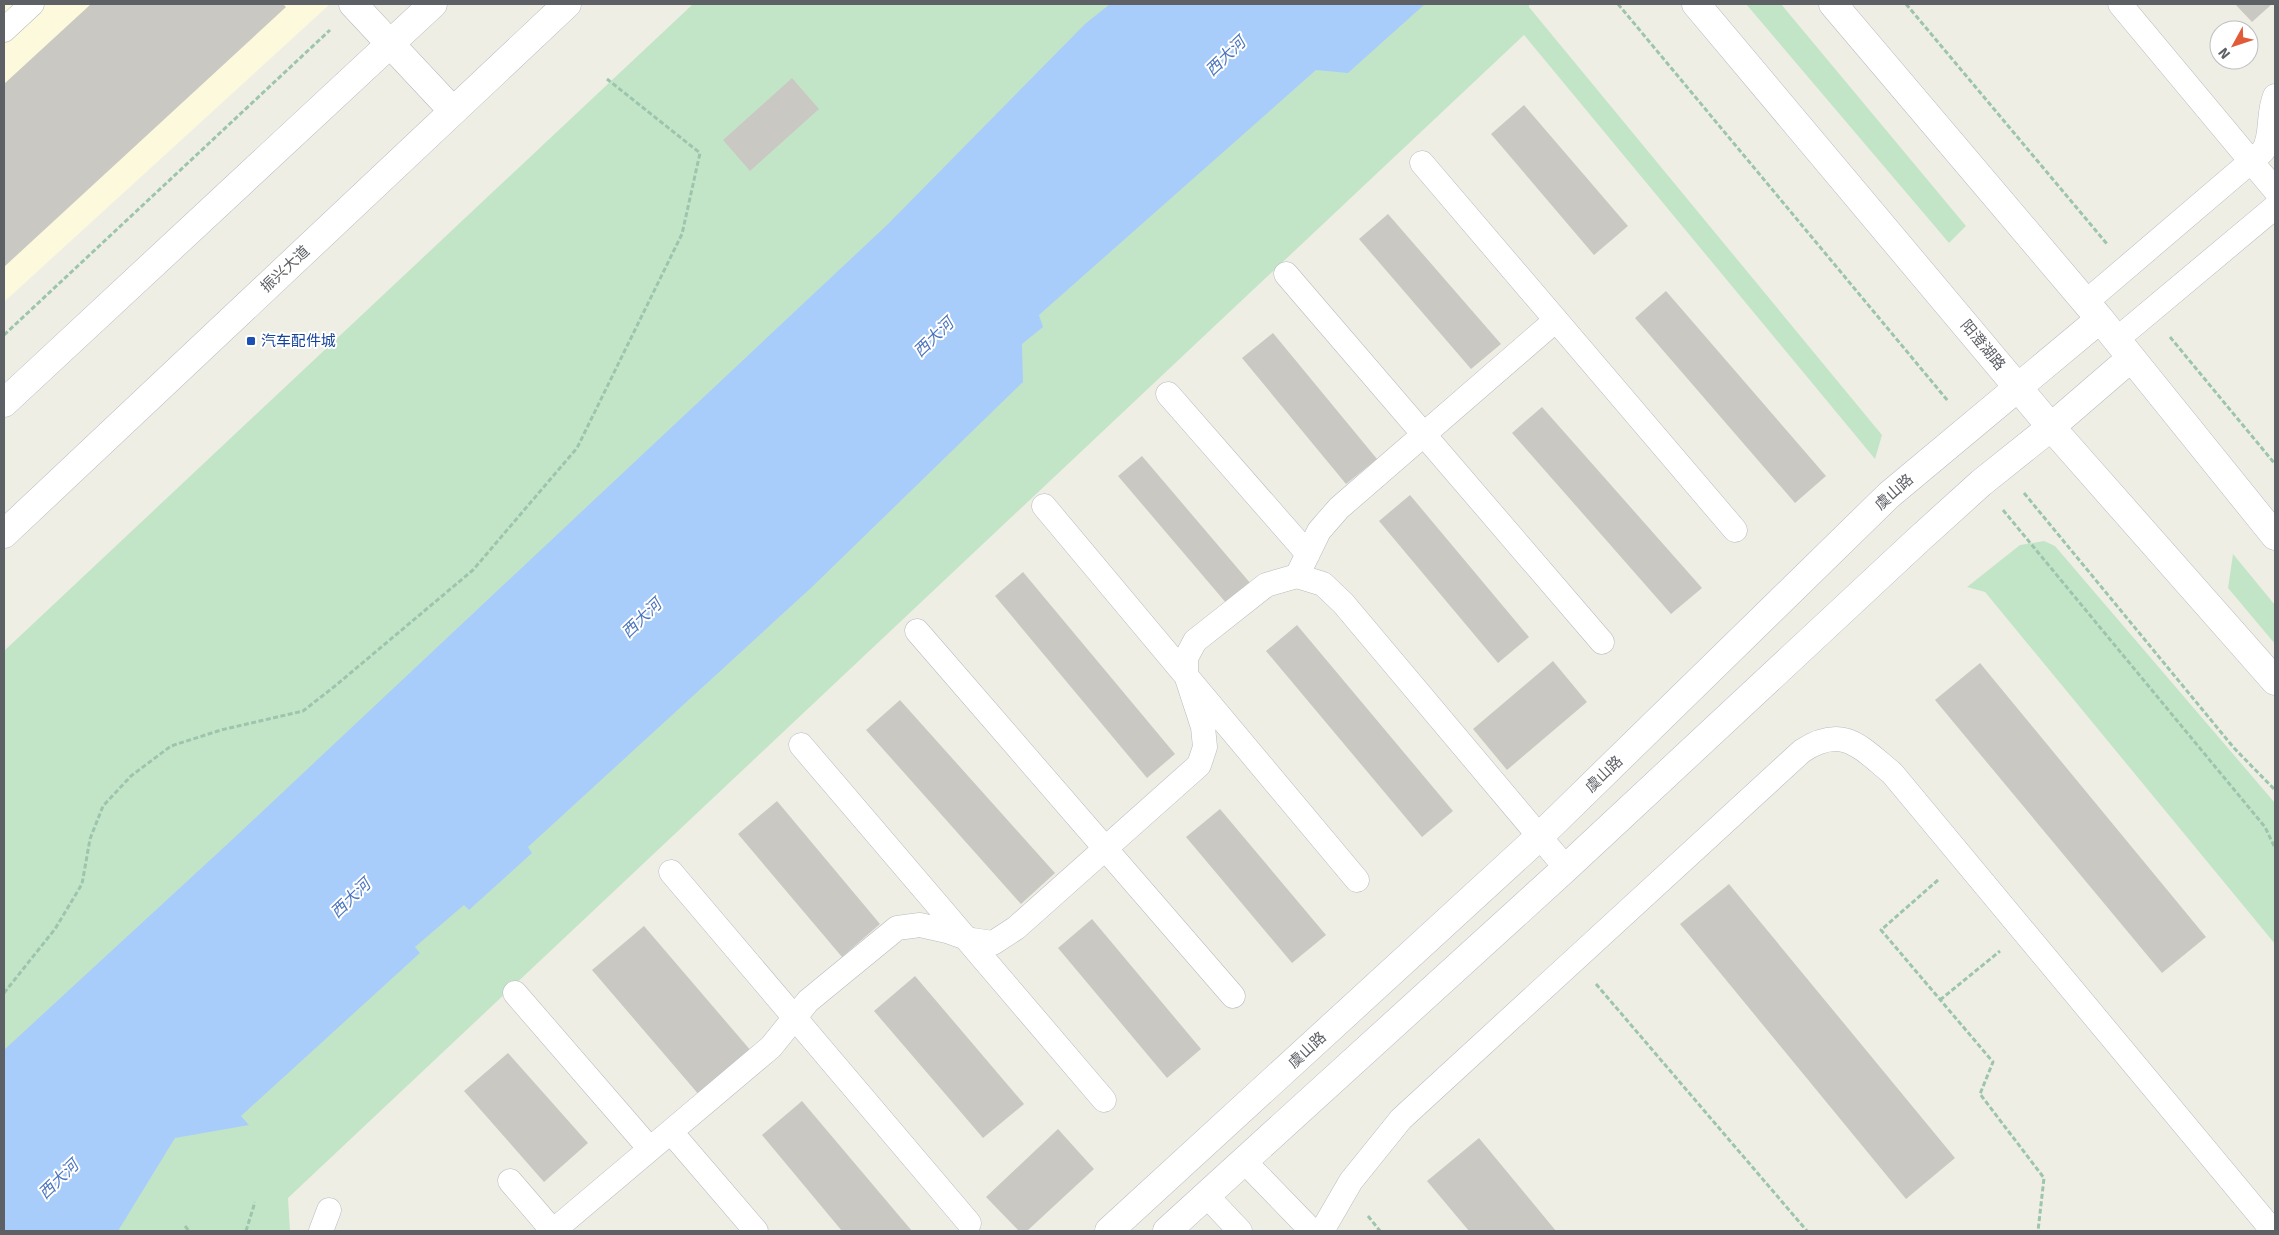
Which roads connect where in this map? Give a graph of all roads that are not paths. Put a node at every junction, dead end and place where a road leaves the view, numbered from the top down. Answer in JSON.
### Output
{"nodes":[{"id":1,"x":32,"y":4,"type":"edge"},
{"id":2,"x":434,"y":4,"type":"edge"},
{"id":3,"x":567,"y":4,"type":"edge"},
{"id":4,"x":1696,"y":4,"type":"edge"},
{"id":5,"x":1833,"y":4,"type":"edge"},
{"id":6,"x":2120,"y":4,"type":"edge"},
{"id":7,"x":354,"y":5,"type":"edge"},
{"id":8,"x":4,"y":30,"type":"edge"},
{"id":9,"x":390,"y":44,"type":"junction"},
{"id":10,"x":2275,"y":96,"type":"edge"},
{"id":11,"x":453,"y":111,"type":"junction"},
{"id":12,"x":2252,"y":161,"type":"junction"},
{"id":13,"x":1422,"y":163,"type":"dead end"},
{"id":14,"x":2275,"y":190,"type":"edge"},
{"id":15,"x":2275,"y":207,"type":"edge"},
{"id":16,"x":1286,"y":274,"type":"dead end"},
{"id":17,"x":1556,"y":320,"type":"junction"},
{"id":18,"x":2108,"y":330,"type":"junction"},
{"id":19,"x":2018,"y":387,"type":"junction"},
{"id":20,"x":1168,"y":394,"type":"dead end"},
{"id":21,"x":4,"y":403,"type":"edge"},
{"id":22,"x":2051,"y":427,"type":"junction"},
{"id":23,"x":1424,"y":434,"type":"junction"},
{"id":24,"x":1044,"y":506,"type":"dead end"},
{"id":25,"x":1734,"y":530,"type":"dead end"},
{"id":26,"x":4,"y":534,"type":"edge"},
{"id":27,"x":2275,"y":536,"type":"edge"},
{"id":28,"x":1308,"y":554,"type":"junction"},
{"id":29,"x":1297,"y":576,"type":"junction"},
{"id":30,"x":917,"y":631,"type":"dead end"},
{"id":31,"x":1602,"y":642,"type":"dead end"},
{"id":32,"x":1186,"y":675,"type":"junction"},
{"id":33,"x":2275,"y":681,"type":"edge"},
{"id":34,"x":801,"y":745,"type":"dead end"},
{"id":35,"x":1540,"y":836,"type":"junction"},
{"id":36,"x":1105,"y":849,"type":"junction"},
{"id":37,"x":1566,"y":868,"type":"junction"},
{"id":38,"x":670,"y":872,"type":"dead end"},
{"id":39,"x":1357,"y":880,"type":"dead end"},
{"id":40,"x":966,"y":938,"type":"junction"},
{"id":41,"x":515,"y":993,"type":"dead end"},
{"id":42,"x":1233,"y":996,"type":"dead end"},
{"id":43,"x":795,"y":1018,"type":"junction"},
{"id":44,"x":1104,"y":1100,"type":"dead end"},
{"id":45,"x":671,"y":1132,"type":"junction"},
{"id":46,"x":650,"y":1149,"type":"junction"},
{"id":47,"x":1244,"y":1161,"type":"junction"},
{"id":48,"x":510,"y":1181,"type":"dead end"},
{"id":49,"x":1206,"y":1196,"type":"junction"},
{"id":50,"x":969,"y":1223,"type":"dead end"},
{"id":51,"x":553,"y":1231,"type":"edge"},
{"id":52,"x":756,"y":1231,"type":"edge"},
{"id":53,"x":1109,"y":1231,"type":"edge"},
{"id":54,"x":1167,"y":1231,"type":"edge"},
{"id":55,"x":1240,"y":1231,"type":"edge"},
{"id":56,"x":1312,"y":1231,"type":"edge"},
{"id":57,"x":1322,"y":1231,"type":"edge"},
{"id":58,"x":2273,"y":1231,"type":"edge"}],
"edges":[{"from":1,"to":8,"type":"lane"},
{"from":2,"to":9,"type":"main road"},
{"from":3,"to":11,"type":"main road","name":"振兴大道"},
{"from":4,"to":19,"type":"main road","name":"阳澄湖路"},
{"from":5,"to":18,"type":"main road"},
{"from":6,"to":12,"type":"lane"},
{"from":7,"to":9,"type":"main road"},
{"from":9,"to":11,"type":"main road"},
{"from":9,"to":21,"type":"main road"},
{"from":10,"to":12,"type":"lane"},
{"from":11,"to":26,"type":"main road","name":"振兴大道"},
{"from":12,"to":14,"type":"lane"},
{"from":12,"to":18,"type":"lane"},
{"from":13,"to":17,"type":"lane"},
{"from":15,"to":18,"type":"lane"},
{"from":16,"to":23,"type":"lane"},
{"from":17,"to":23,"type":"lane"},
{"from":17,"to":25,"type":"lane"},
{"from":18,"to":19,"type":"main road","name":"虞山路"},
{"from":18,"to":22,"type":"main road"},
{"from":18,"to":27,"type":"main road"},
{"from":19,"to":22,"type":"main road","name":"阳澄湖路"},
{"from":19,"to":35,"type":"main road","name":"虞山路"},
{"from":20,"to":28,"type":"lane"},
{"from":22,"to":33,"type":"main road","name":"阳澄湖路"},
{"from":22,"to":37,"type":"main road"},
{"from":23,"to":28,"type":"lane"},
{"from":23,"to":31,"type":"lane"},
{"from":24,"to":32,"type":"lane"},
{"from":28,"to":29,"type":"lane"},
{"from":29,"to":32,"type":"lane"},
{"from":29,"to":35,"type":"lane"},
{"from":30,"to":36,"type":"lane"},
{"from":32,"to":36,"type":"lane"},
{"from":32,"to":39,"type":"lane"},
{"from":34,"to":40,"type":"lane"},
{"from":35,"to":37,"type":"lane"},
{"from":35,"to":53,"type":"main road","name":"虞山路"},
{"from":36,"to":40,"type":"lane"},
{"from":36,"to":42,"type":"lane"},
{"from":37,"to":47,"type":"main road"},
{"from":38,"to":43,"type":"lane"},
{"from":40,"to":43,"type":"lane"},
{"from":40,"to":44,"type":"lane"},
{"from":41,"to":46,"type":"lane"},
{"from":43,"to":45,"type":"lane"},
{"from":43,"to":50,"type":"lane"},
{"from":45,"to":46,"type":"lane"},
{"from":45,"to":52,"type":"lane"},
{"from":46,"to":51,"type":"lane"},
{"from":47,"to":49,"type":"main road"},
{"from":47,"to":56,"type":"lane"},
{"from":48,"to":51,"type":"lane"},
{"from":49,"to":54,"type":"main road"},
{"from":49,"to":55,"type":"lane"},
{"from":57,"to":58,"type":"lane"}]}
